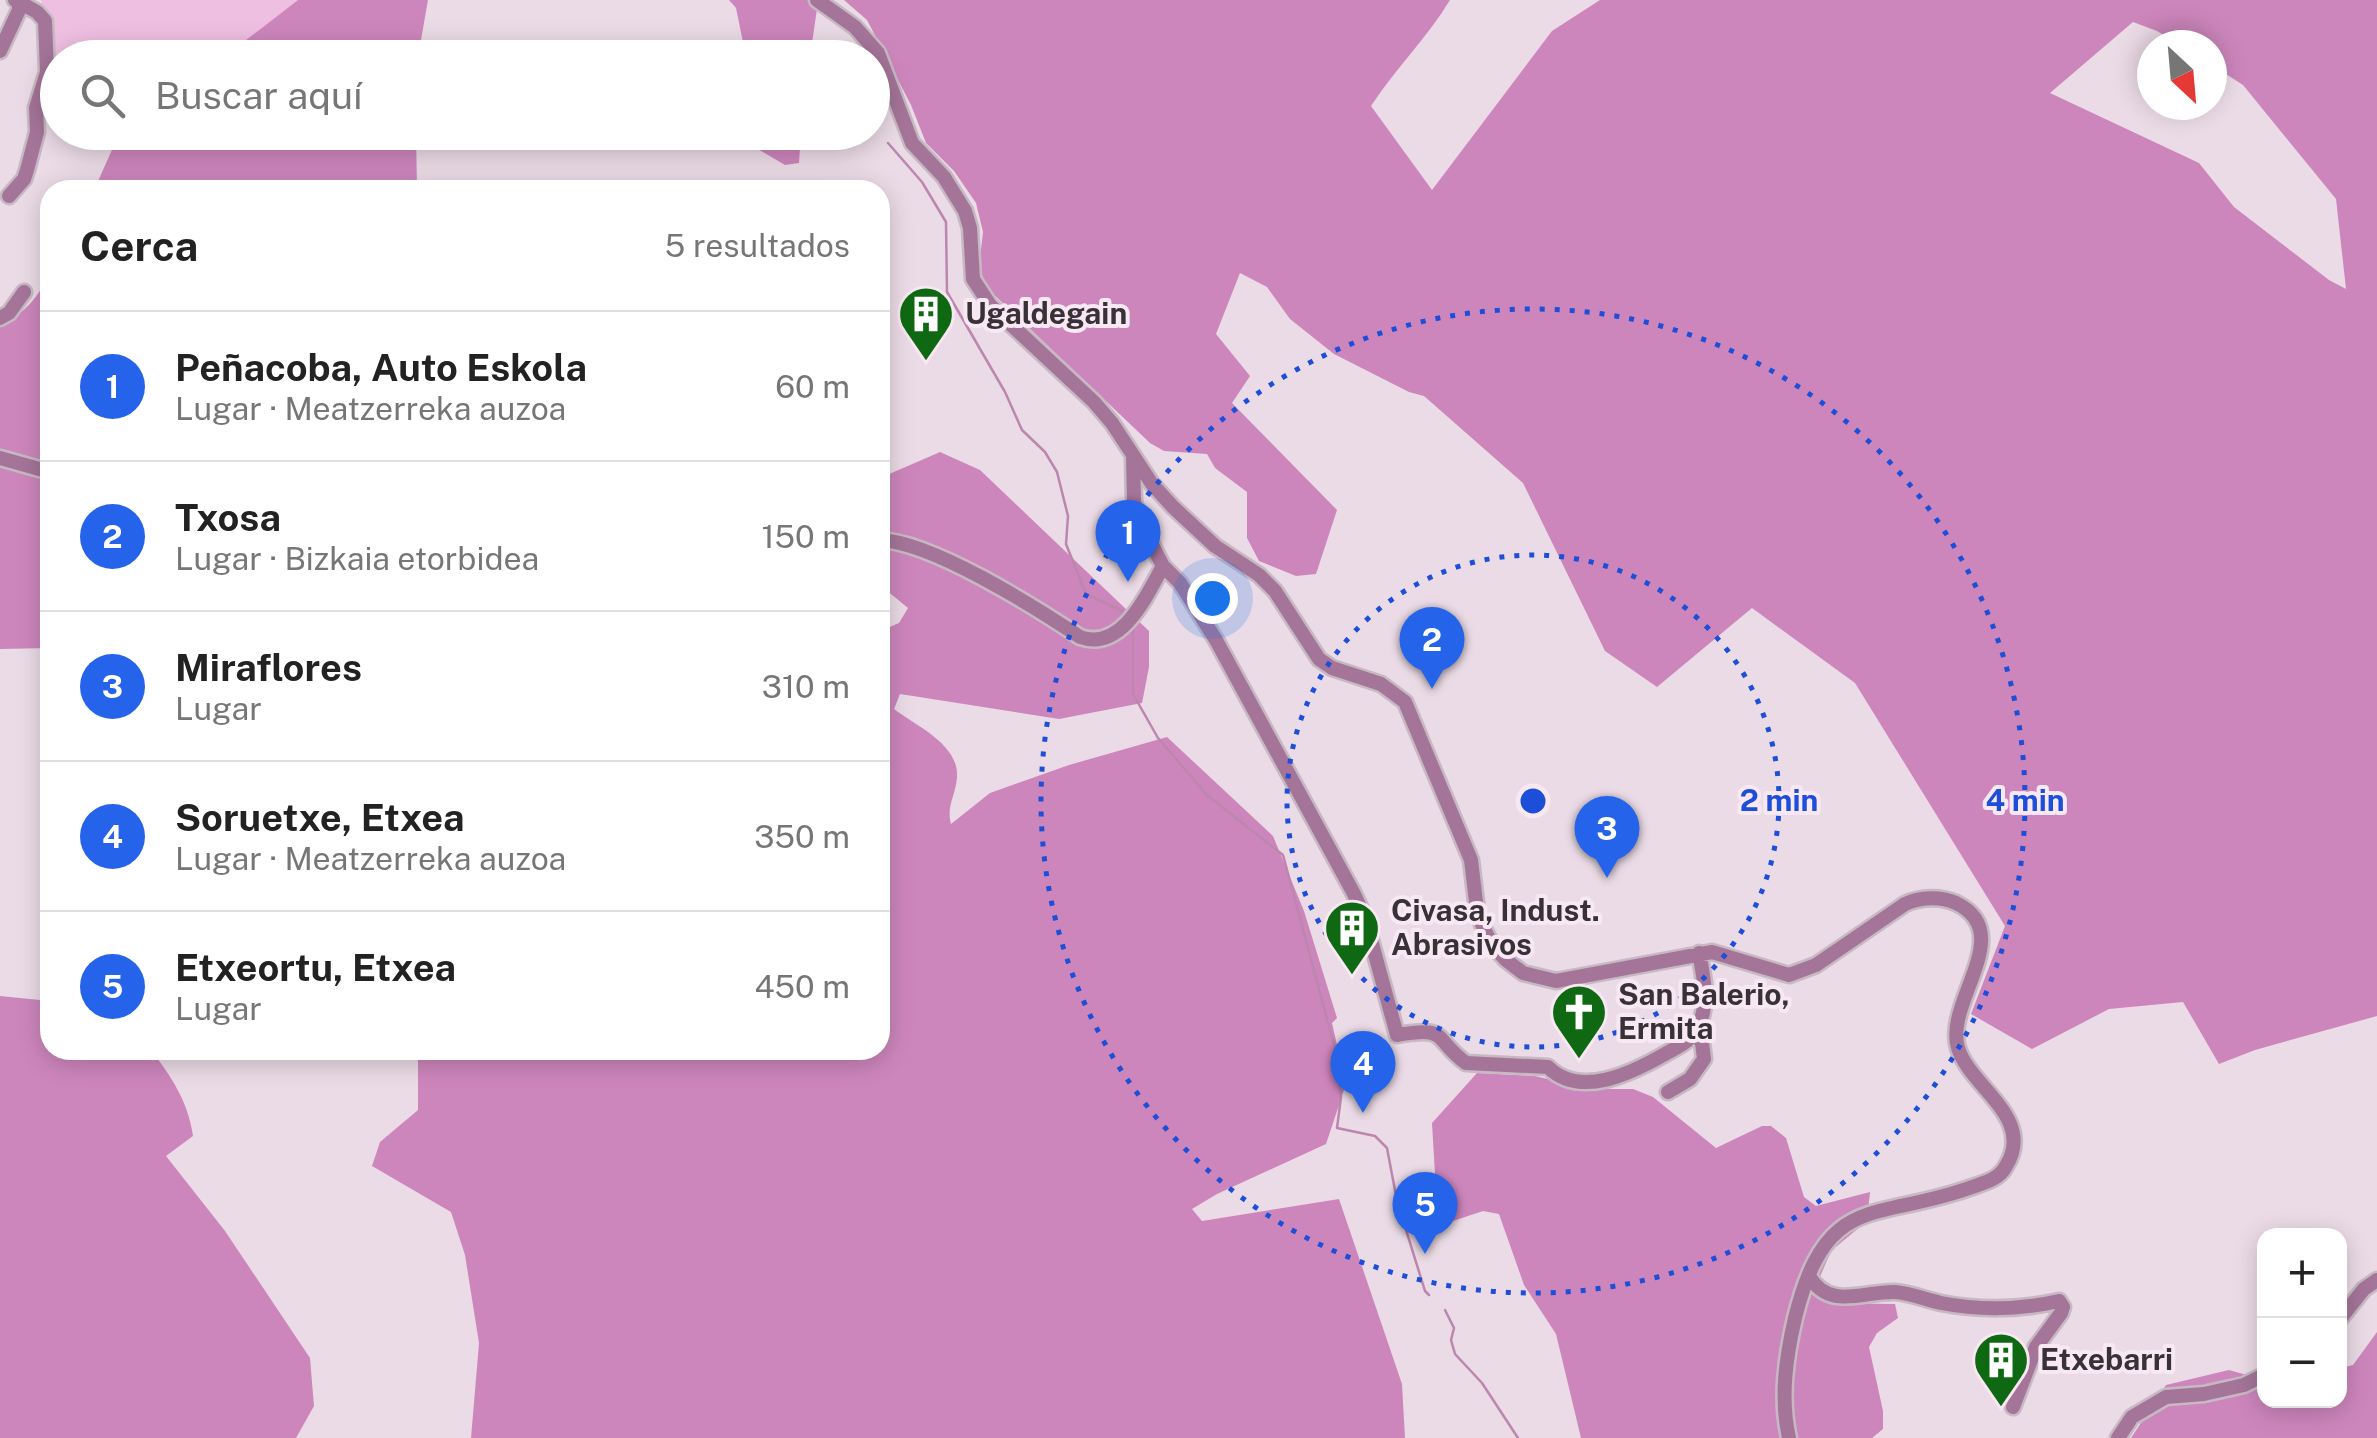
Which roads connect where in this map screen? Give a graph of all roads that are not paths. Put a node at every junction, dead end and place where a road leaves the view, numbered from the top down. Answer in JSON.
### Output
{"nodes":[{"id":1,"x":817,"y":0,"type":"edge"},
{"id":2,"x":17,"y":1,"type":"edge"},
{"id":3,"x":46,"y":40,"type":"edge"},
{"id":4,"x":867,"y":40,"type":"edge"},
{"id":5,"x":0,"y":51,"type":"edge"},
{"id":6,"x":890,"y":85,"type":"edge"},
{"id":7,"x":40,"y":95,"type":"edge"},
{"id":8,"x":9,"y":196,"type":"dead end"},
{"id":9,"x":24,"y":292,"type":"dead end"},
{"id":10,"x":0,"y":318,"type":"edge"},
{"id":11,"x":1133,"y":455,"type":"junction"},
{"id":12,"x":0,"y":458,"type":"edge"},
{"id":13,"x":40,"y":469,"type":"edge"},
{"id":14,"x":890,"y":541,"type":"edge"},
{"id":15,"x":1162,"y":566,"type":"junction"},
{"id":16,"x":1700,"y":953,"type":"junction"},
{"id":17,"x":1695,"y":1032,"type":"junction"},
{"id":18,"x":1668,"y":1092,"type":"dead end"},
{"id":19,"x":1809,"y":1276,"type":"junction"},
{"id":20,"x":2377,"y":1280,"type":"edge"},
{"id":21,"x":2341,"y":1318,"type":"edge"},
{"id":22,"x":2257,"y":1378,"type":"edge"},
{"id":23,"x":2014,"y":1407,"type":"dead end"},
{"id":24,"x":1789,"y":1438,"type":"edge"},
{"id":25,"x":2118,"y":1438,"type":"edge"}],
"edges":[{"from":1,"to":4,"type":"street"},
{"from":2,"to":3,"type":"street"},
{"from":2,"to":5,"type":"street"},
{"from":6,"to":11,"type":"street"},
{"from":7,"to":8,"type":"street"},
{"from":9,"to":10,"type":"street"},
{"from":11,"to":15,"type":"street"},
{"from":11,"to":16,"type":"street"},
{"from":12,"to":13,"type":"street"},
{"from":14,"to":15,"type":"street"},
{"from":15,"to":17,"type":"street"},
{"from":16,"to":17,"type":"street"},
{"from":16,"to":19,"type":"street"},
{"from":17,"to":18,"type":"street"},
{"from":19,"to":23,"type":"street"},
{"from":19,"to":24,"type":"street"},
{"from":20,"to":21,"type":"street"},
{"from":22,"to":25,"type":"street"}]}
